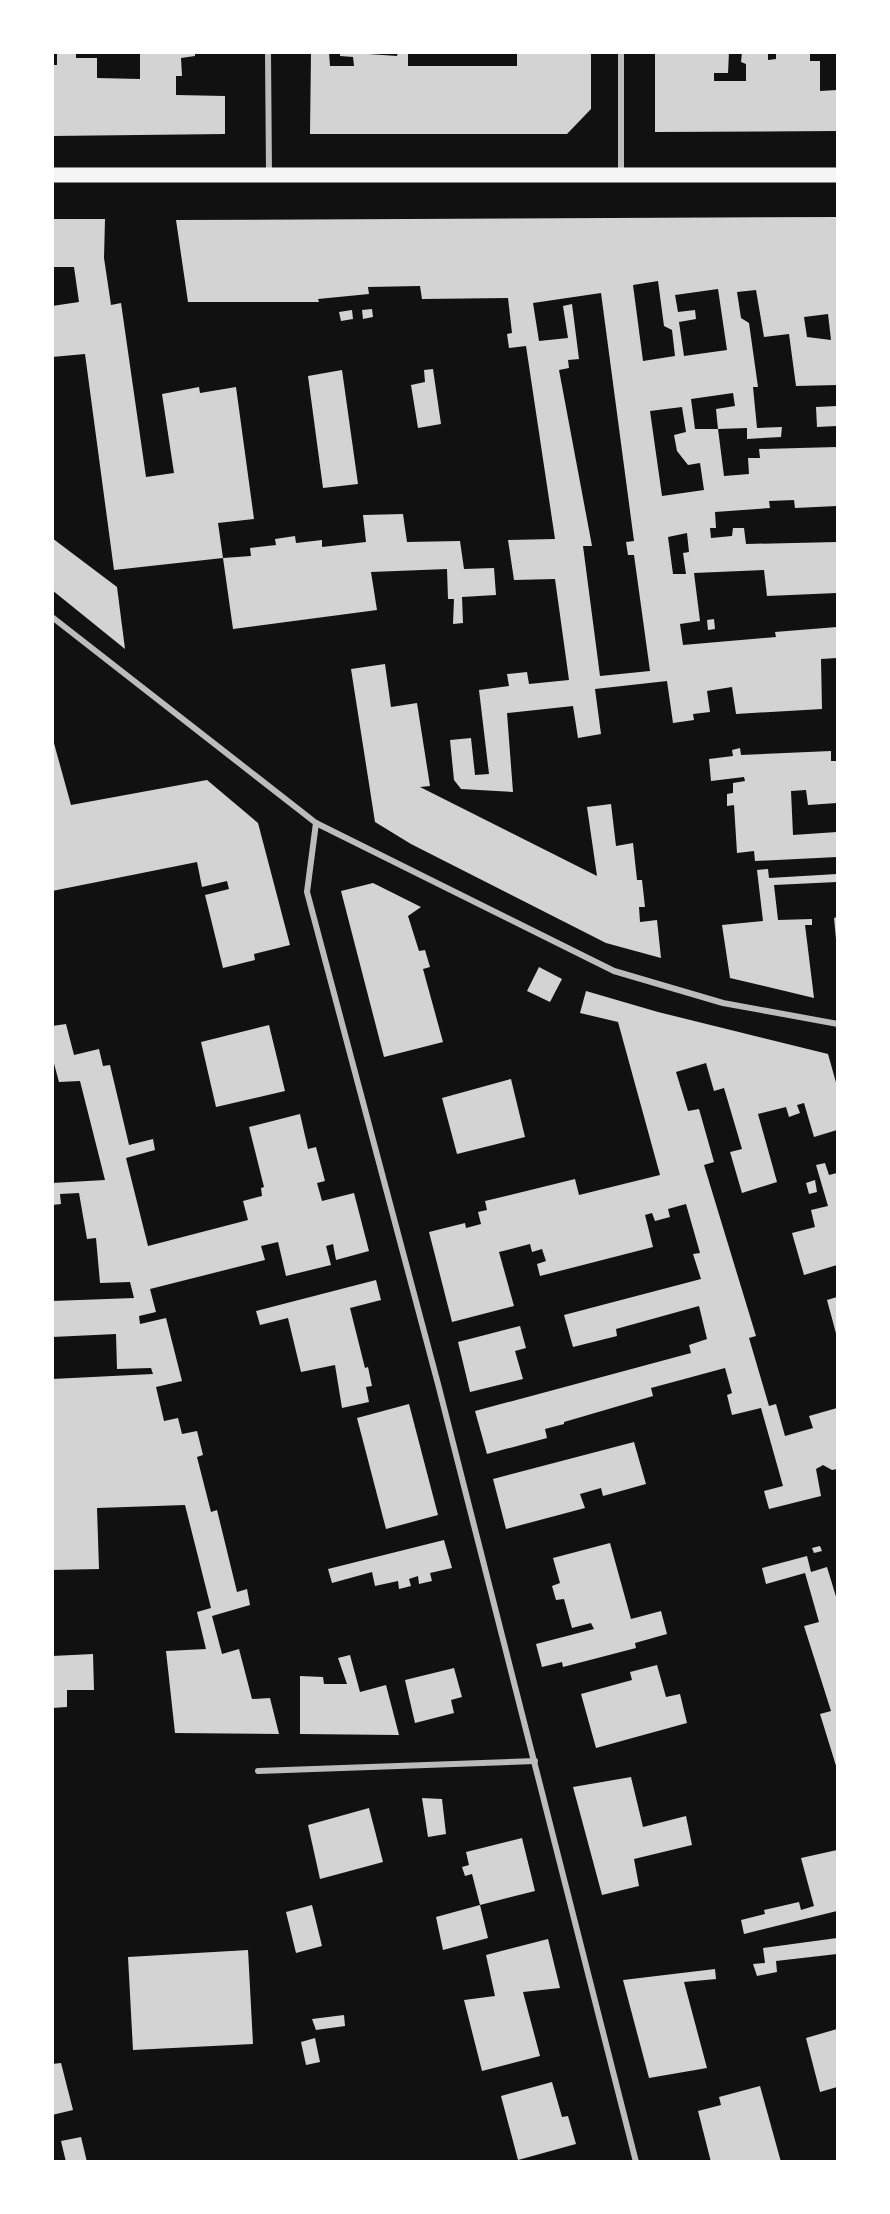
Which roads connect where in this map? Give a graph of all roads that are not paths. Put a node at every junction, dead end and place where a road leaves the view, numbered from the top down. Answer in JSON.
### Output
{"nodes":[{"id":1,"x":268,"y":52,"type":"edge"},
{"id":2,"x":621,"y":52,"type":"edge"},
{"id":3,"x":52,"y":174,"type":"edge"},
{"id":4,"x":621,"y":174,"type":"junction"},
{"id":5,"x":269,"y":175,"type":"junction"},
{"id":6,"x":837,"y":175,"type":"edge"},
{"id":7,"x":52,"y":617,"type":"edge"},
{"id":8,"x":316,"y":823,"type":"junction"},
{"id":9,"x":837,"y":1024,"type":"edge"},
{"id":10,"x":535,"y":1761,"type":"junction"},
{"id":11,"x":258,"y":1771,"type":"dead end"},
{"id":12,"x":636,"y":2162,"type":"edge"}],
"edges":[{"from":1,"to":5,"type":"street"},
{"from":2,"to":4,"type":"street"},
{"from":3,"to":5,"type":"main road"},
{"from":4,"to":5,"type":"main road"},
{"from":4,"to":6,"type":"main road"},
{"from":7,"to":8,"type":"street"},
{"from":8,"to":9,"type":"street"},
{"from":8,"to":10,"type":"street"},
{"from":10,"to":11,"type":"street"},
{"from":10,"to":12,"type":"street"}]}
